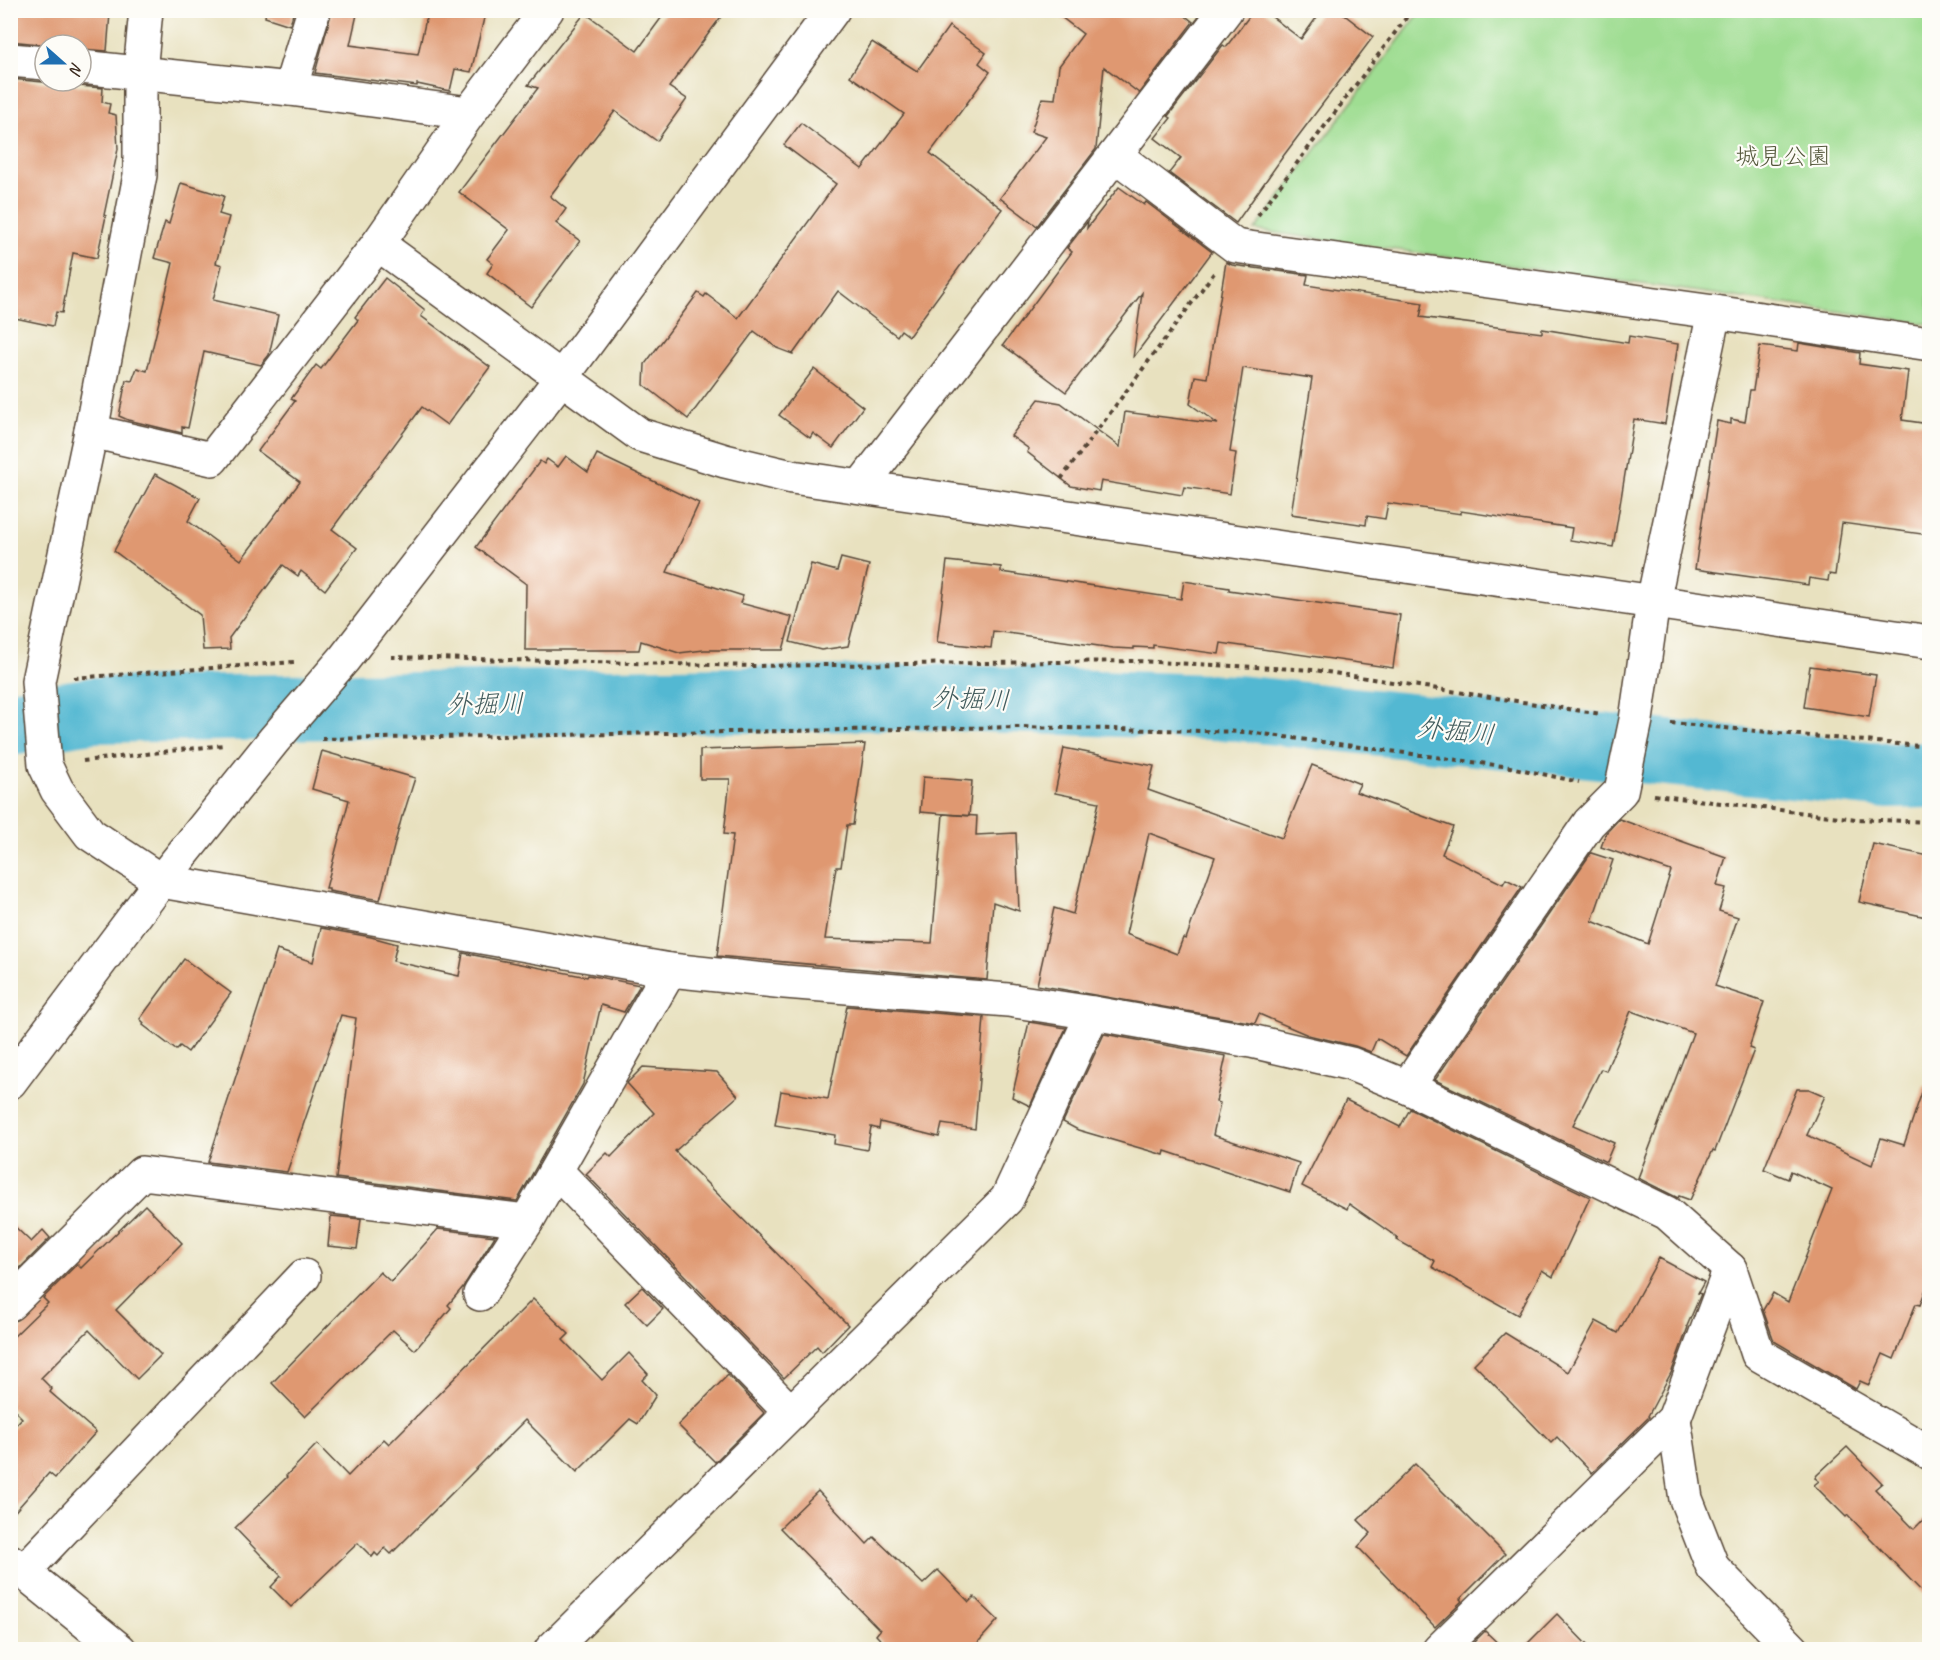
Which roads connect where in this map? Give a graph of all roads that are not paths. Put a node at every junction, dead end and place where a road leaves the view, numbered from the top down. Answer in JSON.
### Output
{"nodes":[{"id":1,"x":146,"y":10,"type":"edge"},
{"id":2,"x":314,"y":10,"type":"edge"},
{"id":3,"x":547,"y":10,"type":"edge"},
{"id":4,"x":833,"y":10,"type":"edge"},
{"id":5,"x":1226,"y":10,"type":"edge"},
{"id":6,"x":10,"y":60,"type":"edge"},
{"id":7,"x":33,"y":62,"type":"edge"},
{"id":8,"x":93,"y":67,"type":"edge"},
{"id":9,"x":140,"y":72,"type":"junction"},
{"id":10,"x":290,"y":89,"type":"junction"},
{"id":11,"x":469,"y":113,"type":"junction"},
{"id":12,"x":1115,"y":155,"type":"junction"},
{"id":13,"x":378,"y":244,"type":"junction"},
{"id":14,"x":1714,"y":312,"type":"junction"},
{"id":15,"x":1929,"y":344,"type":"edge"},
{"id":16,"x":562,"y":377,"type":"junction"},
{"id":17,"x":92,"y":431,"type":"junction"},
{"id":18,"x":861,"y":486,"type":"junction"},
{"id":19,"x":1653,"y":602,"type":"junction"},
{"id":20,"x":1929,"y":642,"type":"edge"},
{"id":21,"x":161,"y":881,"type":"junction"},
{"id":22,"x":670,"y":970,"type":"junction"},
{"id":23,"x":1093,"y":1013,"type":"junction"},
{"id":24,"x":10,"y":1082,"type":"edge"},
{"id":25,"x":1407,"y":1088,"type":"junction"},
{"id":26,"x":556,"y":1171,"type":"junction"},
{"id":27,"x":527,"y":1221,"type":"junction"},
{"id":28,"x":1730,"y":1269,"type":"junction"},
{"id":29,"x":303,"y":1276,"type":"dead end"},
{"id":30,"x":480,"y":1294,"type":"dead end"},
{"id":31,"x":10,"y":1304,"type":"edge"},
{"id":32,"x":791,"y":1413,"type":"junction"},
{"id":33,"x":1674,"y":1419,"type":"junction"},
{"id":34,"x":1927,"y":1446,"type":"edge"},
{"id":35,"x":17,"y":1566,"type":"edge"},
{"id":36,"x":120,"y":1650,"type":"edge"},
{"id":37,"x":551,"y":1650,"type":"edge"},
{"id":38,"x":1439,"y":1650,"type":"edge"},
{"id":39,"x":1792,"y":1650,"type":"edge"}],
"edges":[{"from":1,"to":9,"type":"street"},
{"from":2,"to":10,"type":"street"},
{"from":3,"to":11,"type":"street"},
{"from":4,"to":16,"type":"street"},
{"from":5,"to":12,"type":"street"},
{"from":6,"to":7,"type":"street"},
{"from":8,"to":9,"type":"street"},
{"from":9,"to":10,"type":"street"},
{"from":9,"to":17,"type":"street"},
{"from":10,"to":11,"type":"street"},
{"from":11,"to":13,"type":"street"},
{"from":12,"to":14,"type":"street"},
{"from":12,"to":18,"type":"street"},
{"from":13,"to":16,"type":"street"},
{"from":13,"to":17,"type":"street"},
{"from":14,"to":15,"type":"street"},
{"from":14,"to":19,"type":"street"},
{"from":16,"to":18,"type":"street"},
{"from":16,"to":21,"type":"street"},
{"from":17,"to":21,"type":"street"},
{"from":18,"to":19,"type":"street"},
{"from":19,"to":20,"type":"street"},
{"from":19,"to":25,"type":"street"},
{"from":21,"to":22,"type":"street"},
{"from":21,"to":24,"type":"street"},
{"from":22,"to":23,"type":"street"},
{"from":22,"to":26,"type":"street"},
{"from":23,"to":25,"type":"street"},
{"from":23,"to":32,"type":"street"},
{"from":25,"to":28,"type":"street"},
{"from":26,"to":27,"type":"street"},
{"from":26,"to":32,"type":"street"},
{"from":27,"to":30,"type":"street"},
{"from":27,"to":31,"type":"street"},
{"from":28,"to":33,"type":"street"},
{"from":28,"to":34,"type":"street"},
{"from":29,"to":35,"type":"street"},
{"from":32,"to":37,"type":"street"},
{"from":33,"to":38,"type":"street"},
{"from":33,"to":39,"type":"street"},
{"from":35,"to":36,"type":"street"}]}
